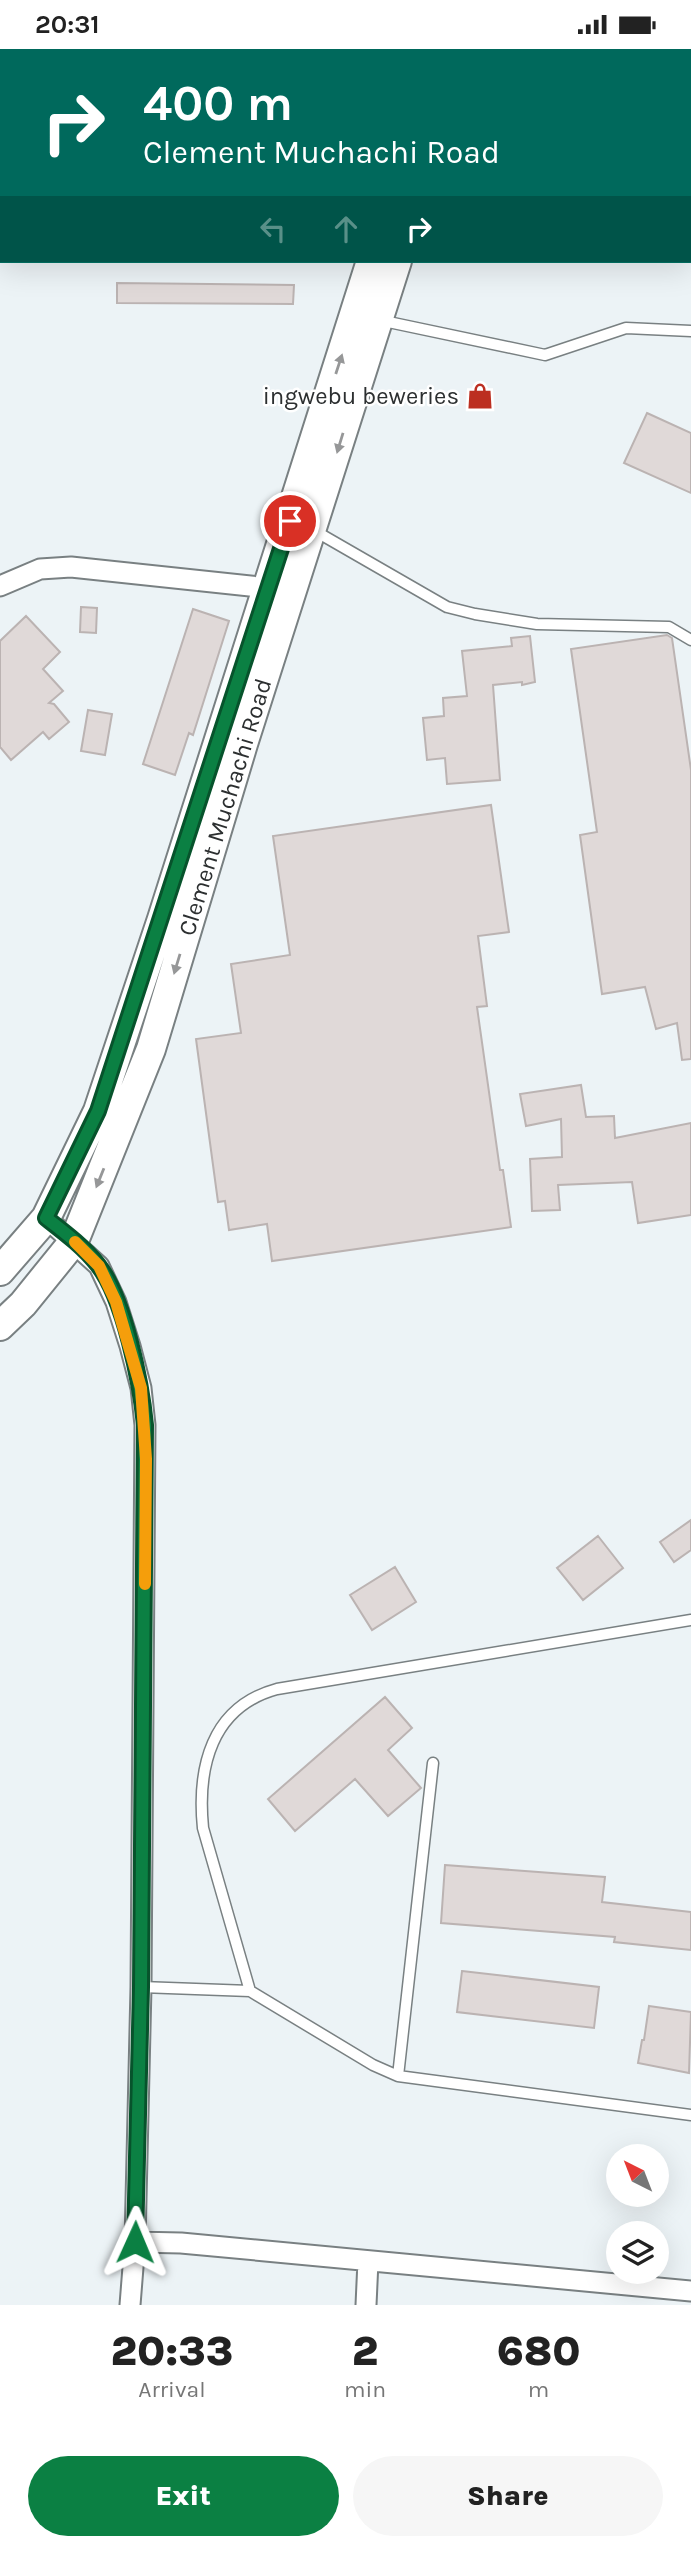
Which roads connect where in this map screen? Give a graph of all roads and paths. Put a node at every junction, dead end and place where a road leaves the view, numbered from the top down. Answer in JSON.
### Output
{"nodes":[{"id":1,"x":371,"y":263,"type":"edge"},
{"id":2,"x":396,"y":263,"type":"edge"},
{"id":3,"x":367,"y":317,"type":"junction"},
{"id":4,"x":691,"y":331,"type":"edge"},
{"id":5,"x":301,"y":525,"type":"junction"},
{"id":6,"x":0,"y":586,"type":"edge"},
{"id":7,"x":281,"y":589,"type":"junction"},
{"id":8,"x":691,"y":640,"type":"edge"},
{"id":9,"x":46,"y":1218,"type":"junction"},
{"id":10,"x":74,"y":1241,"type":"junction"},
{"id":11,"x":0,"y":1271,"type":"edge"},
{"id":12,"x":0,"y":1326,"type":"edge"},
{"id":13,"x":691,"y":1620,"type":"edge"},
{"id":14,"x":433,"y":1763,"type":"dead end"},
{"id":15,"x":141,"y":1987,"type":"junction"},
{"id":16,"x":250,"y":1991,"type":"junction"},
{"id":17,"x":398,"y":2076,"type":"junction"},
{"id":18,"x":691,"y":2115,"type":"edge"},
{"id":19,"x":135,"y":2242,"type":"junction"},
{"id":20,"x":368,"y":2262,"type":"junction"},
{"id":21,"x":621,"y":2285,"type":"junction"},
{"id":22,"x":691,"y":2291,"type":"edge"},
{"id":23,"x":130,"y":2305,"type":"edge"},
{"id":24,"x":366,"y":2305,"type":"edge"},
{"id":25,"x":620,"y":2305,"type":"edge"}],
"edges":[{"from":1,"to":3,"type":"main road","name":"Clement Muchachi Road"},
{"from":2,"to":3,"type":"main road","name":"Clement Muchachi Road"},
{"from":3,"to":4,"type":"lane"},
{"from":3,"to":5,"type":"main road","name":"Clement Muchachi Road"},
{"from":5,"to":7,"type":"main road","name":"Clement Muchachi Road"},
{"from":5,"to":8,"type":"lane"},
{"from":6,"to":7,"type":"street"},
{"from":7,"to":9,"type":"main road","name":"Clement Muchachi Road"},
{"from":7,"to":10,"type":"main road","name":"Clement Muchachi Road","one_way":true},
{"from":9,"to":10,"type":"street"},
{"from":9,"to":11,"type":"main road","name":"Clement Muchachi Road"},
{"from":10,"to":12,"type":"main road","name":"Clement Muchachi Road"},
{"from":10,"to":15,"type":"street"},
{"from":13,"to":16,"type":"lane"},
{"from":14,"to":17,"type":"lane"},
{"from":15,"to":16,"type":"lane"},
{"from":15,"to":19,"type":"street"},
{"from":16,"to":17,"type":"lane"},
{"from":17,"to":18,"type":"lane"},
{"from":19,"to":20,"type":"street"},
{"from":19,"to":23,"type":"street"},
{"from":20,"to":21,"type":"street"},
{"from":20,"to":24,"type":"street"},
{"from":21,"to":22,"type":"street"},
{"from":21,"to":25,"type":"street"}]}
